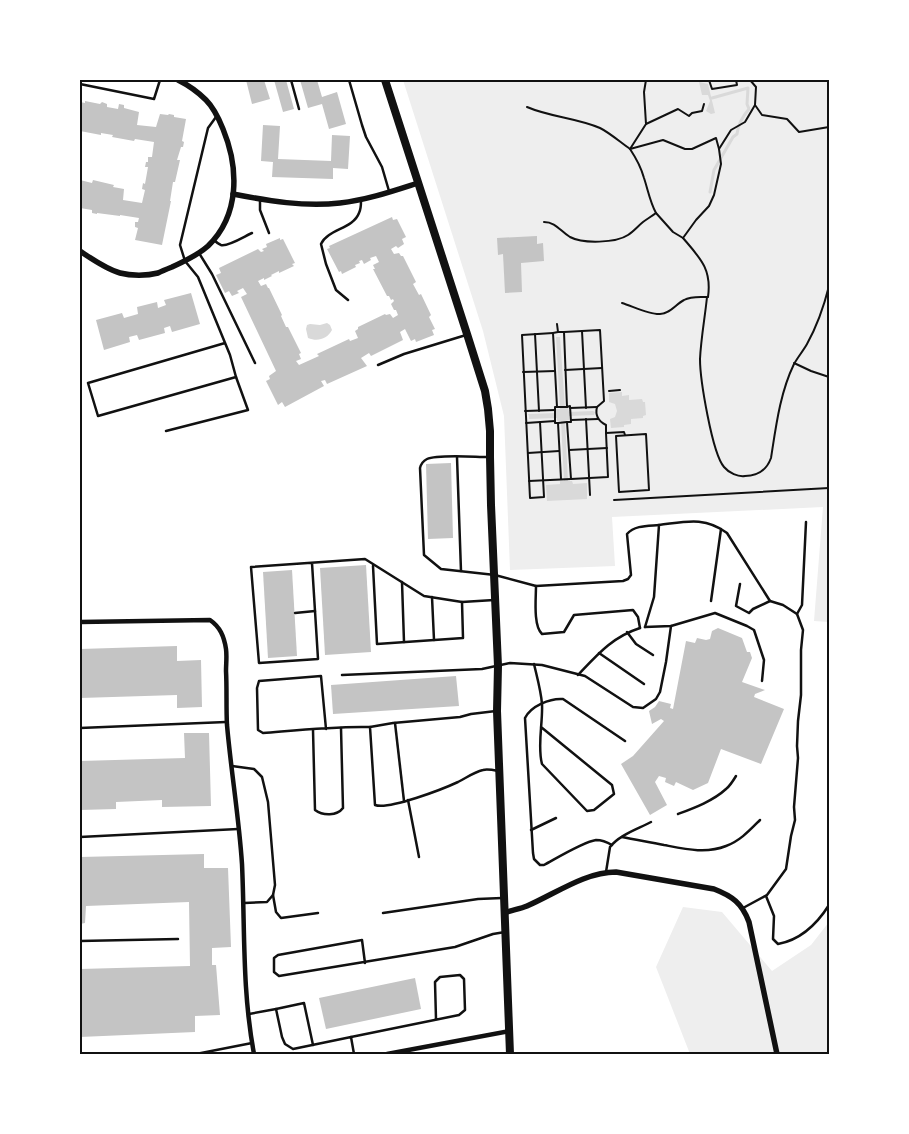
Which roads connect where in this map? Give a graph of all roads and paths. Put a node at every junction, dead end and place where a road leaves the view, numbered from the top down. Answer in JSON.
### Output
{"nodes":[{"id":1,"x":160,"y":80,"type":"edge"},
{"id":2,"x":178,"y":80,"type":"edge"},
{"id":3,"x":291,"y":80,"type":"edge"},
{"id":4,"x":349,"y":80,"type":"edge"},
{"id":5,"x":385,"y":80,"type":"edge"},
{"id":6,"x":646,"y":80,"type":"edge"},
{"id":7,"x":709,"y":80,"type":"edge"},
{"id":8,"x":736,"y":80,"type":"edge"},
{"id":9,"x":750,"y":80,"type":"edge"},
{"id":10,"x":80,"y":84,"type":"edge"},
{"id":11,"x":704,"y":104,"type":"dead end"},
{"id":12,"x":755,"y":105,"type":"junction"},
{"id":13,"x":527,"y":107,"type":"dead end"},
{"id":14,"x":299,"y":109,"type":"dead end"},
{"id":15,"x":217,"y":116,"type":"junction"},
{"id":16,"x":646,"y":124,"type":"junction"},
{"id":17,"x":829,"y":127,"type":"edge"},
{"id":18,"x":630,"y":149,"type":"junction"},
{"id":19,"x":719,"y":149,"type":"junction"},
{"id":20,"x":418,"y":183,"type":"junction"},
{"id":21,"x":390,"y":192,"type":"junction"},
{"id":22,"x":234,"y":194,"type":"junction"},
{"id":23,"x":361,"y":199,"type":"junction"},
{"id":24,"x":260,"y":200,"type":"junction"},
{"id":25,"x":656,"y":213,"type":"junction"},
{"id":26,"x":544,"y":222,"type":"dead end"},
{"id":27,"x":252,"y":233,"type":"dead end"},
{"id":28,"x":270,"y":233,"type":"dead end"},
{"id":29,"x":683,"y":238,"type":"junction"},
{"id":30,"x":213,"y":239,"type":"junction"},
{"id":31,"x":80,"y":251,"type":"edge"},
{"id":32,"x":198,"y":252,"type":"junction"},
{"id":33,"x":185,"y":261,"type":"junction"},
{"id":34,"x":829,"y":286,"type":"edge"},
{"id":35,"x":708,"y":297,"type":"junction"},
{"id":36,"x":348,"y":300,"type":"dead end"},
{"id":37,"x":622,"y":303,"type":"dead end"},
{"id":38,"x":557,"y":324,"type":"dead end"},
{"id":39,"x":582,"y":331,"type":"junction"},
{"id":40,"x":558,"y":332,"type":"junction"},
{"id":41,"x":564,"y":332,"type":"junction"},
{"id":42,"x":553,"y":333,"type":"junction"},
{"id":43,"x":467,"y":334,"type":"junction"},
{"id":44,"x":535,"y":334,"type":"junction"},
{"id":45,"x":225,"y":343,"type":"junction"},
{"id":46,"x":256,"y":363,"type":"dead end"},
{"id":47,"x":794,"y":363,"type":"junction"},
{"id":48,"x":378,"y":365,"type":"dead end"},
{"id":49,"x":602,"y":368,"type":"junction"},
{"id":50,"x":584,"y":369,"type":"junction"},
{"id":51,"x":565,"y":370,"type":"junction"},
{"id":52,"x":555,"y":371,"type":"junction"},
{"id":53,"x":524,"y":372,"type":"junction"},
{"id":54,"x":537,"y":372,"type":"junction"},
{"id":55,"x":236,"y":377,"type":"junction"},
{"id":56,"x":829,"y":377,"type":"edge"},
{"id":57,"x":620,"y":390,"type":"dead end"},
{"id":58,"x":608,"y":391,"type":"dead end"},
{"id":59,"x":566,"y":407,"type":"junction"},
{"id":60,"x":597,"y":407,"type":"junction"},
{"id":61,"x":586,"y":408,"type":"junction"},
{"id":62,"x":556,"y":409,"type":"junction"},
{"id":63,"x":570,"y":410,"type":"junction"},
{"id":64,"x":525,"y":411,"type":"junction"},
{"id":65,"x":538,"y":411,"type":"junction"},
{"id":66,"x":571,"y":418,"type":"junction"},
{"id":67,"x":586,"y":419,"type":"junction"},
{"id":68,"x":598,"y":419,"type":"junction"},
{"id":69,"x":557,"y":421,"type":"junction"},
{"id":70,"x":540,"y":422,"type":"junction"},
{"id":71,"x":567,"y":422,"type":"junction"},
{"id":72,"x":526,"y":423,"type":"junction"},
{"id":73,"x":166,"y":431,"type":"dead end"},
{"id":74,"x":606,"y":433,"type":"junction"},
{"id":75,"x":625,"y":435,"type":"junction"},
{"id":76,"x":607,"y":448,"type":"junction"},
{"id":77,"x":588,"y":449,"type":"junction"},
{"id":78,"x":569,"y":450,"type":"junction"},
{"id":79,"x":559,"y":451,"type":"junction"},
{"id":80,"x":528,"y":452,"type":"junction"},
{"id":81,"x":542,"y":452,"type":"junction"},
{"id":82,"x":456,"y":457,"type":"junction"},
{"id":83,"x":490,"y":457,"type":"junction"},
{"id":84,"x":829,"y":470,"type":"edge"},
{"id":85,"x":829,"y":474,"type":"edge"},
{"id":86,"x":590,"y":478,"type":"junction"},
{"id":87,"x":562,"y":479,"type":"junction"},
{"id":88,"x":570,"y":479,"type":"junction"},
{"id":89,"x":543,"y":480,"type":"junction"},
{"id":90,"x":529,"y":481,"type":"junction"},
{"id":91,"x":829,"y":488,"type":"edge"},
{"id":92,"x":590,"y":494,"type":"dead end"},
{"id":93,"x":614,"y":500,"type":"dead end"},
{"id":94,"x":806,"y":522,"type":"dead end"},
{"id":95,"x":659,"y":526,"type":"junction"},
{"id":96,"x":721,"y":529,"type":"junction"},
{"id":97,"x":312,"y":563,"type":"junction"},
{"id":98,"x":373,"y":564,"type":"junction"},
{"id":99,"x":461,"y":572,"type":"junction"},
{"id":100,"x":495,"y":575,"type":"junction"},
{"id":101,"x":402,"y":582,"type":"junction"},
{"id":102,"x":740,"y":584,"type":"dead end"},
{"id":103,"x":536,"y":586,"type":"junction"},
{"id":104,"x":432,"y":597,"type":"junction"},
{"id":105,"x":495,"y":600,"type":"junction"},
{"id":106,"x":711,"y":600,"type":"dead end"},
{"id":107,"x":770,"y":601,"type":"junction"},
{"id":108,"x":462,"y":602,"type":"junction"},
{"id":109,"x":315,"y":612,"type":"junction"},
{"id":110,"x":295,"y":613,"type":"dead end"},
{"id":111,"x":797,"y":614,"type":"junction"},
{"id":112,"x":80,"y":622,"type":"edge"},
{"id":113,"x":645,"y":626,"type":"junction"},
{"id":114,"x":671,"y":626,"type":"junction"},
{"id":115,"x":640,"y":628,"type":"junction"},
{"id":116,"x":627,"y":632,"type":"junction"},
{"id":117,"x":434,"y":640,"type":"junction"},
{"id":118,"x":404,"y":642,"type":"junction"},
{"id":119,"x":599,"y":653,"type":"junction"},
{"id":120,"x":653,"y":655,"type":"dead end"},
{"id":121,"x":534,"y":664,"type":"junction"},
{"id":122,"x":498,"y":666,"type":"junction"},
{"id":123,"x":342,"y":674,"type":"dead end"},
{"id":124,"x":578,"y":674,"type":"junction"},
{"id":125,"x":762,"y":681,"type":"dead end"},
{"id":126,"x":644,"y":684,"type":"dead end"},
{"id":127,"x":542,"y":703,"type":"junction"},
{"id":128,"x":497,"y":711,"type":"junction"},
{"id":129,"x":227,"y":722,"type":"junction"},
{"id":130,"x":395,"y":723,"type":"junction"},
{"id":131,"x":370,"y":727,"type":"junction"},
{"id":132,"x":542,"y":727,"type":"junction"},
{"id":133,"x":80,"y":728,"type":"edge"},
{"id":134,"x":341,"y":728,"type":"junction"},
{"id":135,"x":326,"y":729,"type":"junction"},
{"id":136,"x":312,"y":730,"type":"junction"},
{"id":137,"x":625,"y":741,"type":"dead end"},
{"id":138,"x":231,"y":766,"type":"junction"},
{"id":139,"x":500,"y":771,"type":"junction"},
{"id":140,"x":736,"y":776,"type":"dead end"},
{"id":141,"x":408,"y":800,"type":"junction"},
{"id":142,"x":404,"y":801,"type":"junction"},
{"id":143,"x":678,"y":814,"type":"dead end"},
{"id":144,"x":556,"y":818,"type":"dead end"},
{"id":145,"x":760,"y":820,"type":"dead end"},
{"id":146,"x":651,"y":822,"type":"dead end"},
{"id":147,"x":240,"y":829,"type":"junction"},
{"id":148,"x":532,"y":830,"type":"junction"},
{"id":149,"x":80,"y":837,"type":"edge"},
{"id":150,"x":622,"y":837,"type":"junction"},
{"id":151,"x":612,"y":845,"type":"junction"},
{"id":152,"x":419,"y":857,"type":"dead end"},
{"id":153,"x":606,"y":872,"type":"junction"},
{"id":154,"x":273,"y":895,"type":"junction"},
{"id":155,"x":766,"y":896,"type":"junction"},
{"id":156,"x":504,"y":898,"type":"junction"},
{"id":157,"x":242,"y":903,"type":"junction"},
{"id":158,"x":829,"y":904,"type":"edge"},
{"id":159,"x":743,"y":908,"type":"junction"},
{"id":160,"x":318,"y":913,"type":"dead end"},
{"id":161,"x":383,"y":913,"type":"dead end"},
{"id":162,"x":504,"y":913,"type":"junction"},
{"id":163,"x":505,"y":932,"type":"junction"},
{"id":164,"x":178,"y":939,"type":"dead end"},
{"id":165,"x":80,"y":941,"type":"edge"},
{"id":166,"x":365,"y":963,"type":"junction"},
{"id":167,"x":276,"y":1008,"type":"junction"},
{"id":168,"x":248,"y":1014,"type":"junction"},
{"id":169,"x":436,"y":1019,"type":"junction"},
{"id":170,"x":510,"y":1031,"type":"junction"},
{"id":171,"x":351,"y":1037,"type":"junction"},
{"id":172,"x":252,"y":1043,"type":"junction"},
{"id":173,"x":313,"y":1045,"type":"junction"},
{"id":174,"x":196,"y":1054,"type":"edge"},
{"id":175,"x":254,"y":1054,"type":"edge"},
{"id":176,"x":354,"y":1054,"type":"edge"},
{"id":177,"x":387,"y":1054,"type":"edge"},
{"id":178,"x":510,"y":1054,"type":"edge"},
{"id":179,"x":777,"y":1054,"type":"edge"}],
"edges":[{"from":1,"to":10,"type":"lane"},
{"from":2,"to":15,"type":"street"},
{"from":3,"to":14,"type":"lane"},
{"from":4,"to":21,"type":"lane"},
{"from":5,"to":20,"type":"main road"},
{"from":6,"to":16,"type":"path"},
{"from":7,"to":8,"type":"path"},
{"from":9,"to":12,"type":"path"},
{"from":11,"to":16,"type":"path"},
{"from":12,"to":17,"type":"path"},
{"from":12,"to":19,"type":"path"},
{"from":13,"to":18,"type":"path"},
{"from":15,"to":22,"type":"street"},
{"from":15,"to":33,"type":"lane"},
{"from":16,"to":18,"type":"path"},
{"from":18,"to":19,"type":"path"},
{"from":18,"to":25,"type":"path"},
{"from":19,"to":29,"type":"path"},
{"from":20,"to":21,"type":"street"},
{"from":20,"to":43,"type":"main road"},
{"from":21,"to":23,"type":"street"},
{"from":22,"to":24,"type":"street"},
{"from":22,"to":30,"type":"street"},
{"from":23,"to":24,"type":"street"},
{"from":23,"to":36,"type":"lane"},
{"from":24,"to":28,"type":"lane"},
{"from":25,"to":26,"type":"path"},
{"from":25,"to":29,"type":"path"},
{"from":27,"to":30,"type":"lane"},
{"from":29,"to":35,"type":"path"},
{"from":30,"to":32,"type":"street"},
{"from":31,"to":33,"type":"street"},
{"from":32,"to":33,"type":"street"},
{"from":32,"to":46,"type":"lane"},
{"from":33,"to":45,"type":"lane"},
{"from":34,"to":47,"type":"path"},
{"from":35,"to":37,"type":"path"},
{"from":35,"to":47,"type":"path"},
{"from":38,"to":40,"type":"path"},
{"from":39,"to":41,"type":"path"},
{"from":39,"to":49,"type":"path"},
{"from":39,"to":50,"type":"path"},
{"from":40,"to":41,"type":"path"},
{"from":40,"to":42,"type":"path"},
{"from":41,"to":51,"type":"path"},
{"from":42,"to":44,"type":"path"},
{"from":42,"to":52,"type":"path"},
{"from":43,"to":48,"type":"lane"},
{"from":43,"to":83,"type":"main road"},
{"from":44,"to":53,"type":"path"},
{"from":44,"to":54,"type":"path"},
{"from":45,"to":55,"type":"lane"},
{"from":45,"to":55,"type":"lane"},
{"from":47,"to":56,"type":"path"},
{"from":49,"to":50,"type":"path"},
{"from":49,"to":60,"type":"path"},
{"from":50,"to":51,"type":"path"},
{"from":50,"to":61,"type":"path"},
{"from":51,"to":59,"type":"path"},
{"from":52,"to":54,"type":"path"},
{"from":52,"to":62,"type":"path"},
{"from":53,"to":54,"type":"path"},
{"from":53,"to":64,"type":"path"},
{"from":54,"to":65,"type":"path"},
{"from":55,"to":73,"type":"lane"},
{"from":57,"to":58,"type":"path"},
{"from":59,"to":62,"type":"path"},
{"from":59,"to":63,"type":"path"},
{"from":60,"to":61,"type":"path"},
{"from":60,"to":68,"type":"path"},
{"from":61,"to":63,"type":"path"},
{"from":62,"to":65,"type":"path"},
{"from":62,"to":69,"type":"path"},
{"from":63,"to":66,"type":"path"},
{"from":64,"to":65,"type":"path"},
{"from":64,"to":72,"type":"path"},
{"from":66,"to":67,"type":"path"},
{"from":66,"to":71,"type":"path"},
{"from":67,"to":68,"type":"path"},
{"from":67,"to":77,"type":"path"},
{"from":68,"to":74,"type":"path"},
{"from":69,"to":70,"type":"path"},
{"from":69,"to":71,"type":"path"},
{"from":69,"to":79,"type":"path"},
{"from":70,"to":72,"type":"path"},
{"from":70,"to":81,"type":"path"},
{"from":71,"to":78,"type":"path"},
{"from":72,"to":80,"type":"path"},
{"from":74,"to":75,"type":"path"},
{"from":74,"to":76,"type":"path"},
{"from":75,"to":75,"type":"path"},
{"from":76,"to":77,"type":"path"},
{"from":76,"to":86,"type":"path"},
{"from":77,"to":78,"type":"path"},
{"from":77,"to":86,"type":"path"},
{"from":78,"to":88,"type":"path"},
{"from":79,"to":81,"type":"path"},
{"from":79,"to":87,"type":"path"},
{"from":80,"to":81,"type":"path"},
{"from":80,"to":90,"type":"path"},
{"from":81,"to":89,"type":"path"},
{"from":82,"to":83,"type":"lane"},
{"from":82,"to":99,"type":"lane"},
{"from":82,"to":99,"type":"lane"},
{"from":83,"to":100,"type":"main road"},
{"from":84,"to":85,"type":"path"},
{"from":86,"to":88,"type":"path"},
{"from":86,"to":92,"type":"path"},
{"from":87,"to":88,"type":"path"},
{"from":87,"to":89,"type":"path"},
{"from":89,"to":90,"type":"path"},
{"from":89,"to":90,"type":"path"},
{"from":91,"to":93,"type":"path"},
{"from":94,"to":111,"type":"lane"},
{"from":95,"to":96,"type":"lane"},
{"from":95,"to":103,"type":"lane"},
{"from":95,"to":113,"type":"lane"},
{"from":96,"to":106,"type":"lane"},
{"from":96,"to":107,"type":"lane"},
{"from":97,"to":98,"type":"lane"},
{"from":97,"to":109,"type":"lane"},
{"from":97,"to":109,"type":"lane"},
{"from":98,"to":101,"type":"lane"},
{"from":98,"to":118,"type":"lane"},
{"from":99,"to":100,"type":"lane"},
{"from":100,"to":103,"type":"lane"},
{"from":100,"to":105,"type":"main road"},
{"from":101,"to":104,"type":"lane"},
{"from":101,"to":118,"type":"lane"},
{"from":102,"to":107,"type":"lane"},
{"from":103,"to":115,"type":"lane"},
{"from":104,"to":108,"type":"lane"},
{"from":104,"to":117,"type":"lane"},
{"from":105,"to":108,"type":"lane"},
{"from":105,"to":122,"type":"main road"},
{"from":107,"to":111,"type":"lane"},
{"from":108,"to":117,"type":"lane"},
{"from":109,"to":110,"type":"lane"},
{"from":111,"to":155,"type":"lane"},
{"from":112,"to":129,"type":"street"},
{"from":113,"to":114,"type":"lane"},
{"from":113,"to":115,"type":"lane"},
{"from":114,"to":124,"type":"lane"},
{"from":114,"to":125,"type":"lane"},
{"from":115,"to":116,"type":"lane"},
{"from":116,"to":119,"type":"lane"},
{"from":116,"to":120,"type":"lane"},
{"from":117,"to":118,"type":"lane"},
{"from":119,"to":124,"type":"lane"},
{"from":119,"to":126,"type":"lane"},
{"from":121,"to":122,"type":"lane"},
{"from":121,"to":124,"type":"lane"},
{"from":121,"to":127,"type":"lane"},
{"from":122,"to":123,"type":"lane"},
{"from":122,"to":128,"type":"main road"},
{"from":127,"to":132,"type":"lane"},
{"from":127,"to":137,"type":"lane"},
{"from":127,"to":148,"type":"lane"},
{"from":128,"to":130,"type":"lane"},
{"from":128,"to":139,"type":"main road"},
{"from":129,"to":133,"type":"lane"},
{"from":129,"to":138,"type":"street"},
{"from":130,"to":131,"type":"lane"},
{"from":130,"to":142,"type":"lane"},
{"from":131,"to":134,"type":"lane"},
{"from":131,"to":142,"type":"lane"},
{"from":132,"to":132,"type":"lane"},
{"from":134,"to":135,"type":"lane"},
{"from":134,"to":136,"type":"lane"},
{"from":135,"to":136,"type":"lane"},
{"from":135,"to":136,"type":"lane"},
{"from":138,"to":147,"type":"street"},
{"from":138,"to":154,"type":"lane"},
{"from":139,"to":141,"type":"lane"},
{"from":139,"to":156,"type":"main road"},
{"from":140,"to":143,"type":"lane"},
{"from":141,"to":142,"type":"lane"},
{"from":141,"to":152,"type":"lane"},
{"from":144,"to":148,"type":"lane"},
{"from":145,"to":150,"type":"lane"},
{"from":146,"to":150,"type":"lane"},
{"from":147,"to":149,"type":"lane"},
{"from":147,"to":157,"type":"street"},
{"from":148,"to":151,"type":"lane"},
{"from":150,"to":151,"type":"lane"},
{"from":151,"to":153,"type":"lane"},
{"from":153,"to":159,"type":"street"},
{"from":153,"to":162,"type":"street"},
{"from":154,"to":157,"type":"lane"},
{"from":154,"to":160,"type":"lane"},
{"from":155,"to":158,"type":"lane"},
{"from":155,"to":159,"type":"lane"},
{"from":156,"to":161,"type":"lane"},
{"from":156,"to":162,"type":"main road"},
{"from":157,"to":168,"type":"street"},
{"from":159,"to":179,"type":"street"},
{"from":162,"to":163,"type":"main road"},
{"from":163,"to":166,"type":"lane"},
{"from":163,"to":170,"type":"main road"},
{"from":164,"to":165,"type":"lane"},
{"from":166,"to":166,"type":"lane"},
{"from":167,"to":168,"type":"lane"},
{"from":167,"to":173,"type":"lane"},
{"from":167,"to":173,"type":"lane"},
{"from":168,"to":172,"type":"street"},
{"from":169,"to":169,"type":"lane"},
{"from":169,"to":171,"type":"lane"},
{"from":170,"to":177,"type":"street"},
{"from":170,"to":178,"type":"main road"},
{"from":171,"to":173,"type":"lane"},
{"from":171,"to":176,"type":"lane"},
{"from":172,"to":174,"type":"lane"},
{"from":172,"to":175,"type":"street"}]}
